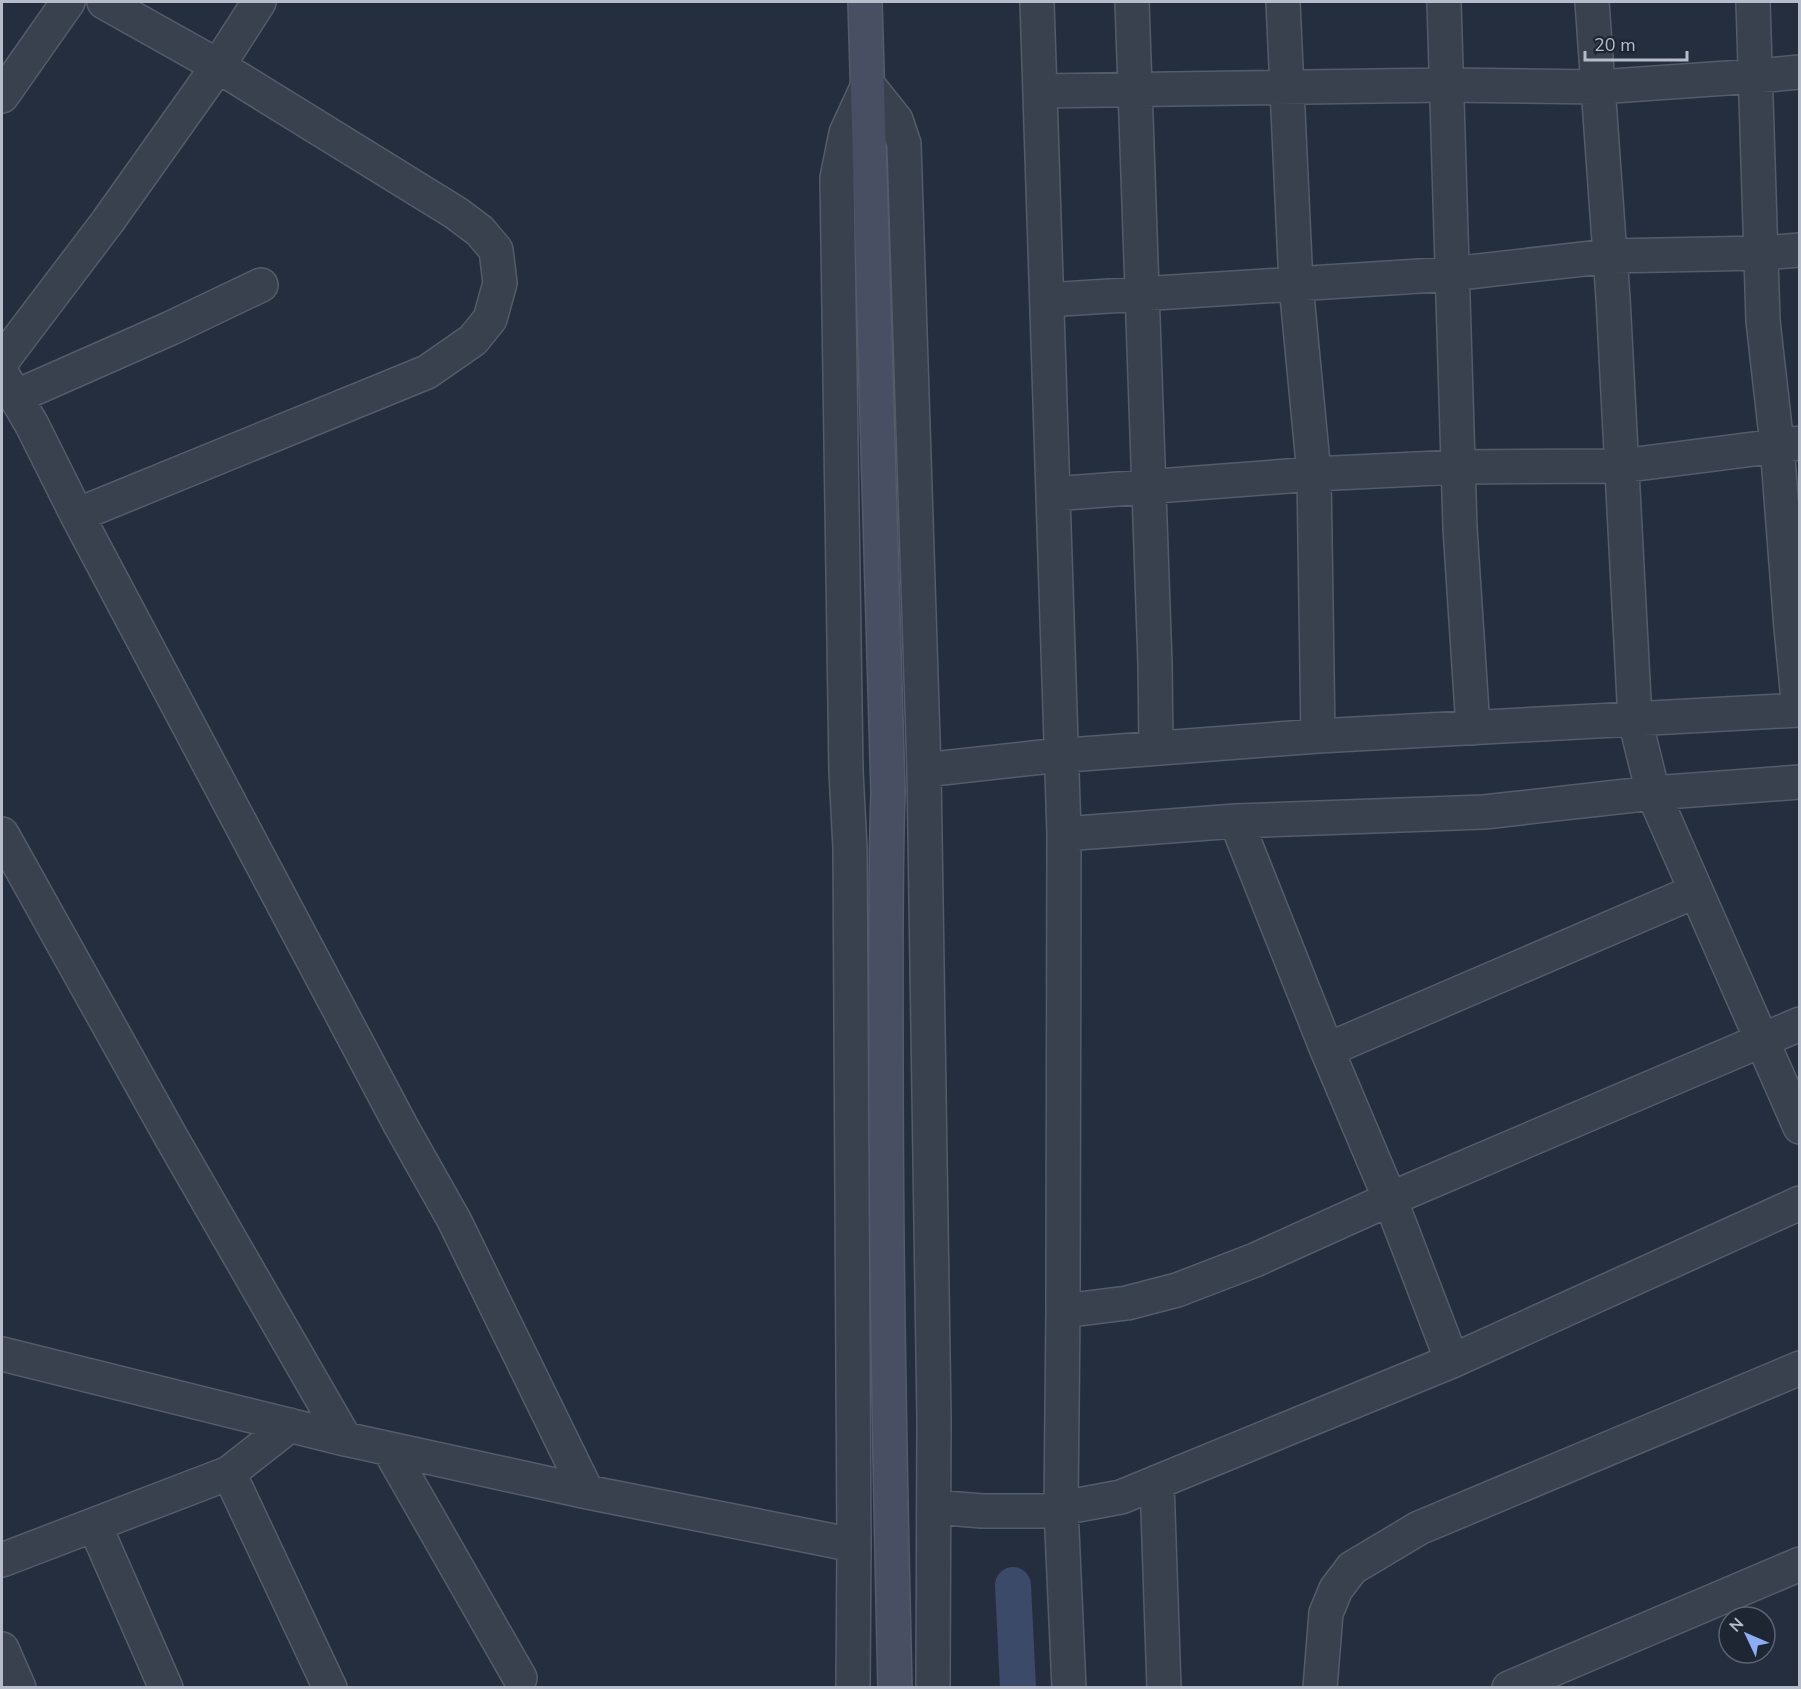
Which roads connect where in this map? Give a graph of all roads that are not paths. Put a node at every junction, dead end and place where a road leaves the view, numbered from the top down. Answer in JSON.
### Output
{"nodes":[{"id":1,"x":68,"y":2,"type":"edge"},
{"id":2,"x":104,"y":2,"type":"edge"},
{"id":3,"x":259,"y":2,"type":"edge"},
{"id":4,"x":865,"y":2,"type":"edge"},
{"id":5,"x":1037,"y":2,"type":"edge"},
{"id":6,"x":1132,"y":2,"type":"edge"},
{"id":7,"x":1282,"y":2,"type":"edge"},
{"id":8,"x":1444,"y":2,"type":"edge"},
{"id":9,"x":1592,"y":2,"type":"edge"},
{"id":10,"x":1753,"y":2,"type":"edge"},
{"id":11,"x":218,"y":66,"type":"junction"},
{"id":12,"x":1800,"y":72,"type":"edge"},
{"id":13,"x":1756,"y":76,"type":"junction"},
{"id":14,"x":868,"y":85,"type":"junction"},
{"id":15,"x":1446,"y":85,"type":"junction"},
{"id":16,"x":1598,"y":87,"type":"junction"},
{"id":17,"x":1287,"y":88,"type":"junction"},
{"id":18,"x":1135,"y":90,"type":"junction"},
{"id":19,"x":1040,"y":91,"type":"junction"},
{"id":20,"x":2,"y":96,"type":"edge"},
{"id":21,"x":1800,"y":250,"type":"edge"},
{"id":22,"x":1762,"y":253,"type":"junction"},
{"id":23,"x":1610,"y":256,"type":"junction"},
{"id":24,"x":1451,"y":274,"type":"junction"},
{"id":25,"x":261,"y":285,"type":"dead end"},
{"id":26,"x":1296,"y":285,"type":"junction"},
{"id":27,"x":1142,"y":294,"type":"junction"},
{"id":28,"x":1047,"y":300,"type":"junction"},
{"id":29,"x":2,"y":361,"type":"edge"},
{"id":30,"x":8,"y":386,"type":"edge"},
{"id":31,"x":1788,"y":444,"type":"edge"},
{"id":32,"x":1622,"y":466,"type":"junction"},
{"id":33,"x":1458,"y":467,"type":"junction"},
{"id":34,"x":1314,"y":474,"type":"junction"},
{"id":35,"x":1149,"y":487,"type":"junction"},
{"id":36,"x":1053,"y":494,"type":"junction"},
{"id":37,"x":77,"y":515,"type":"junction"},
{"id":38,"x":1799,"y":710,"type":"edge"},
{"id":39,"x":1636,"y":726,"type":"junction"},
{"id":40,"x":1473,"y":728,"type":"junction"},
{"id":41,"x":1318,"y":736,"type":"junction"},
{"id":42,"x":1156,"y":748,"type":"junction"},
{"id":43,"x":1052,"y":756,"type":"junction"},
{"id":44,"x":924,"y":770,"type":"junction"},
{"id":45,"x":1800,"y":782,"type":"edge"},
{"id":46,"x":1651,"y":784,"type":"junction"},
{"id":47,"x":1236,"y":822,"type":"junction"},
{"id":48,"x":2,"y":834,"type":"edge"},
{"id":49,"x":1064,"y":834,"type":"junction"},
{"id":50,"x":1696,"y":891,"type":"junction"},
{"id":51,"x":1800,"y":1024,"type":"edge"},
{"id":52,"x":1761,"y":1040,"type":"junction"},
{"id":53,"x":1327,"y":1050,"type":"junction"},
{"id":54,"x":1800,"y":1127,"type":"edge"},
{"id":55,"x":1390,"y":1199,"type":"junction"},
{"id":56,"x":1800,"y":1203,"type":"edge"},
{"id":57,"x":1064,"y":1311,"type":"junction"},
{"id":58,"x":2,"y":1354,"type":"edge"},
{"id":59,"x":1452,"y":1361,"type":"junction"},
{"id":60,"x":1800,"y":1368,"type":"edge"},
{"id":61,"x":290,"y":1425,"type":"junction"},
{"id":62,"x":345,"y":1439,"type":"junction"},
{"id":63,"x":389,"y":1449,"type":"junction"},
{"id":64,"x":229,"y":1473,"type":"junction"},
{"id":65,"x":1157,"y":1482,"type":"junction"},
{"id":66,"x":587,"y":1492,"type":"junction"},
{"id":67,"x":934,"y":1507,"type":"junction"},
{"id":68,"x":1054,"y":1510,"type":"junction"},
{"id":69,"x":94,"y":1526,"type":"junction"},
{"id":70,"x":854,"y":1545,"type":"junction"},
{"id":71,"x":11,"y":1549,"type":"edge"},
{"id":72,"x":1800,"y":1564,"type":"edge"},
{"id":73,"x":2,"y":1649,"type":"edge"},
{"id":74,"x":520,"y":1678,"type":"dead end"},
{"id":75,"x":18,"y":1688,"type":"edge"},
{"id":76,"x":166,"y":1688,"type":"edge"},
{"id":77,"x":330,"y":1688,"type":"edge"},
{"id":78,"x":853,"y":1688,"type":"edge"},
{"id":79,"x":895,"y":1688,"type":"edge"},
{"id":80,"x":933,"y":1688,"type":"edge"},
{"id":81,"x":1069,"y":1688,"type":"edge"},
{"id":82,"x":1164,"y":1688,"type":"edge"},
{"id":83,"x":1320,"y":1688,"type":"edge"},
{"id":84,"x":1509,"y":1688,"type":"edge"}],
"edges":[{"from":1,"to":20,"type":"street"},
{"from":2,"to":11,"type":"street"},
{"from":3,"to":11,"type":"street"},
{"from":4,"to":14,"type":"street"},
{"from":5,"to":19,"type":"street"},
{"from":6,"to":18,"type":"street"},
{"from":7,"to":17,"type":"street"},
{"from":8,"to":15,"type":"street"},
{"from":9,"to":16,"type":"street"},
{"from":10,"to":13,"type":"street"},
{"from":11,"to":29,"type":"street"},
{"from":11,"to":37,"type":"street"},
{"from":12,"to":13,"type":"street"},
{"from":13,"to":16,"type":"street"},
{"from":13,"to":22,"type":"street"},
{"from":14,"to":44,"type":"street"},
{"from":14,"to":70,"type":"street"},
{"from":14,"to":79,"type":"street"},
{"from":15,"to":16,"type":"street"},
{"from":15,"to":17,"type":"street"},
{"from":15,"to":24,"type":"street"},
{"from":16,"to":23,"type":"street"},
{"from":17,"to":18,"type":"street"},
{"from":17,"to":26,"type":"street"},
{"from":18,"to":19,"type":"street"},
{"from":18,"to":27,"type":"street"},
{"from":19,"to":28,"type":"street"},
{"from":21,"to":22,"type":"street"},
{"from":22,"to":23,"type":"street"},
{"from":22,"to":31,"type":"street"},
{"from":23,"to":24,"type":"street"},
{"from":23,"to":32,"type":"street"},
{"from":24,"to":26,"type":"street"},
{"from":24,"to":33,"type":"street"},
{"from":25,"to":30,"type":"street"},
{"from":26,"to":27,"type":"street"},
{"from":26,"to":34,"type":"street"},
{"from":27,"to":28,"type":"street"},
{"from":27,"to":35,"type":"street"},
{"from":28,"to":36,"type":"street"},
{"from":30,"to":37,"type":"street"},
{"from":31,"to":32,"type":"street"},
{"from":31,"to":38,"type":"street"},
{"from":32,"to":33,"type":"street"},
{"from":32,"to":39,"type":"street"},
{"from":33,"to":34,"type":"street"},
{"from":33,"to":40,"type":"street"},
{"from":34,"to":35,"type":"street"},
{"from":34,"to":41,"type":"street"},
{"from":35,"to":36,"type":"street"},
{"from":35,"to":42,"type":"street"},
{"from":36,"to":43,"type":"street"},
{"from":37,"to":66,"type":"street"},
{"from":38,"to":39,"type":"street"},
{"from":39,"to":40,"type":"street"},
{"from":39,"to":46,"type":"street"},
{"from":40,"to":41,"type":"street"},
{"from":41,"to":42,"type":"street"},
{"from":42,"to":43,"type":"street"},
{"from":43,"to":44,"type":"street"},
{"from":43,"to":49,"type":"street"},
{"from":44,"to":67,"type":"street"},
{"from":45,"to":46,"type":"street"},
{"from":46,"to":47,"type":"street"},
{"from":46,"to":50,"type":"street"},
{"from":47,"to":49,"type":"street"},
{"from":47,"to":53,"type":"street"},
{"from":48,"to":62,"type":"street"},
{"from":49,"to":57,"type":"street"},
{"from":50,"to":52,"type":"street"},
{"from":50,"to":53,"type":"street"},
{"from":51,"to":52,"type":"street"},
{"from":52,"to":54,"type":"street"},
{"from":52,"to":55,"type":"street"},
{"from":53,"to":55,"type":"street"},
{"from":55,"to":57,"type":"street"},
{"from":55,"to":59,"type":"street"},
{"from":56,"to":59,"type":"street"},
{"from":57,"to":68,"type":"street"},
{"from":58,"to":61,"type":"street"},
{"from":59,"to":65,"type":"street"},
{"from":60,"to":83,"type":"street"},
{"from":61,"to":62,"type":"street"},
{"from":61,"to":64,"type":"street"},
{"from":62,"to":63,"type":"street"},
{"from":63,"to":66,"type":"street"},
{"from":63,"to":74,"type":"street"},
{"from":64,"to":69,"type":"street"},
{"from":64,"to":77,"type":"street"},
{"from":65,"to":68,"type":"street"},
{"from":65,"to":82,"type":"street"},
{"from":66,"to":70,"type":"street"},
{"from":67,"to":68,"type":"street"},
{"from":67,"to":80,"type":"street"},
{"from":68,"to":81,"type":"street"},
{"from":69,"to":71,"type":"street"},
{"from":69,"to":76,"type":"street"},
{"from":70,"to":78,"type":"street"},
{"from":72,"to":84,"type":"street"},
{"from":73,"to":75,"type":"street"}]}
